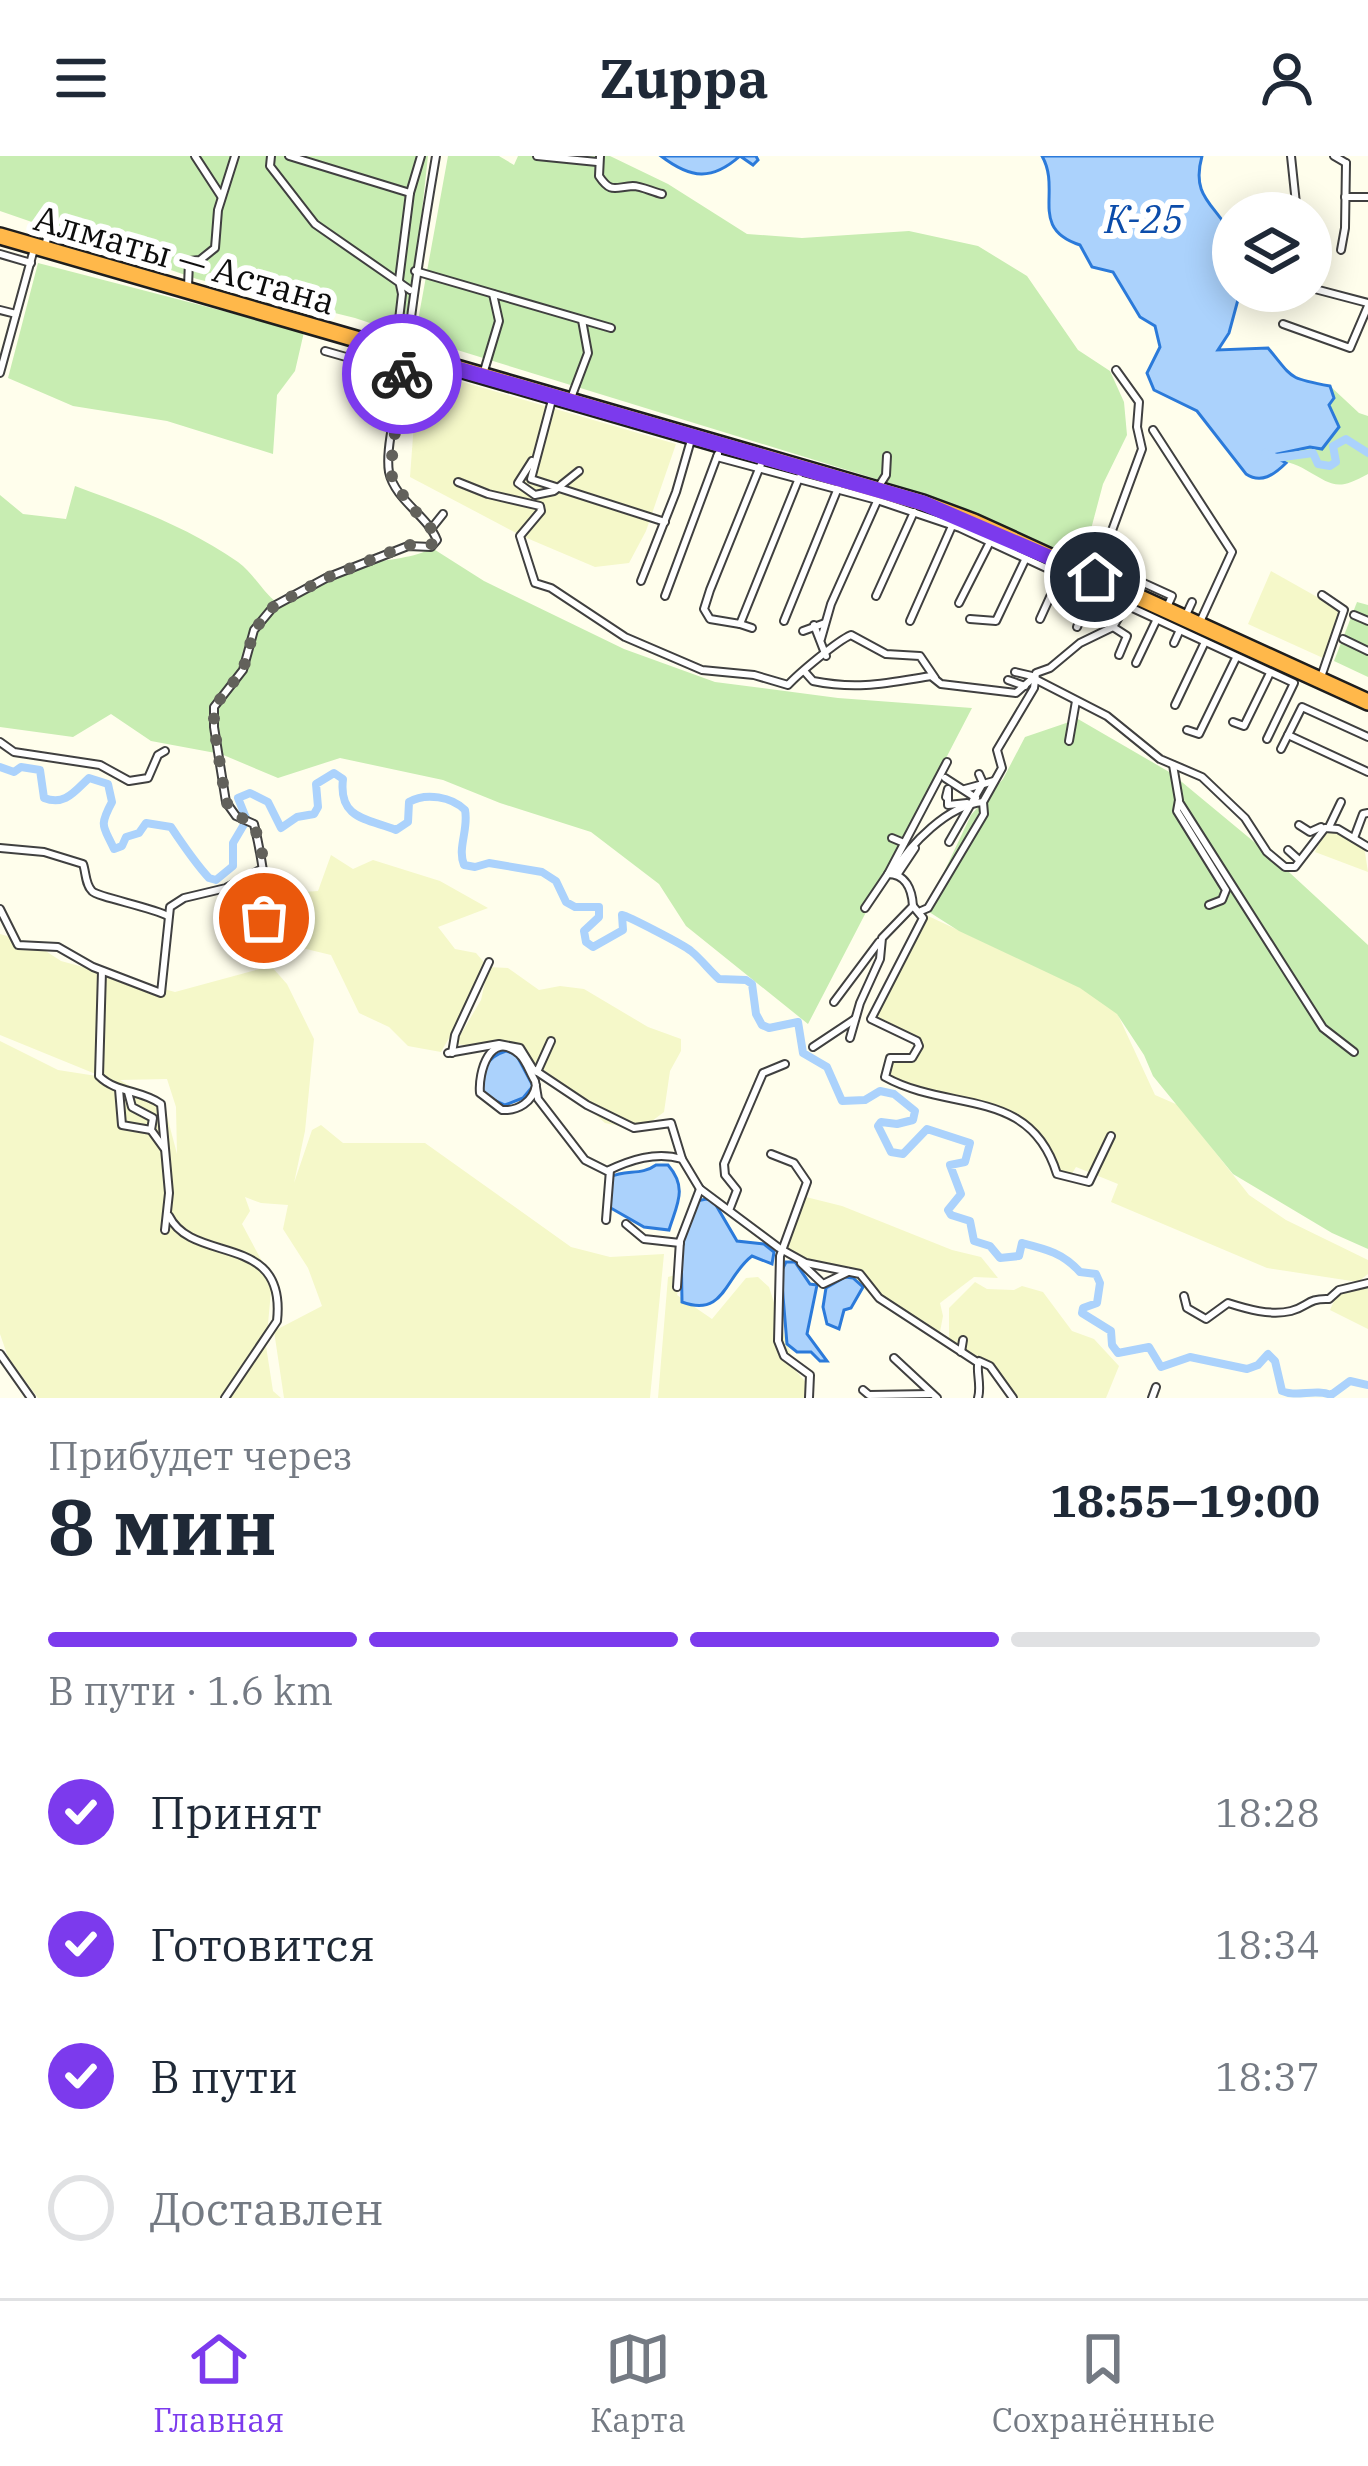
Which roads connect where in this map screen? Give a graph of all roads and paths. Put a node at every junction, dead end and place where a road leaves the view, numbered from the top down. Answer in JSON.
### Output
{"nodes":[{"id":1,"x":195,"y":156,"type":"edge"},
{"id":2,"x":236,"y":156,"type":"edge"},
{"id":3,"x":271,"y":156,"type":"edge"},
{"id":4,"x":289,"y":156,"type":"edge"},
{"id":5,"x":421,"y":156,"type":"edge"},
{"id":6,"x":436,"y":156,"type":"edge"},
{"id":7,"x":537,"y":156,"type":"edge"},
{"id":8,"x":1291,"y":156,"type":"edge"},
{"id":9,"x":1334,"y":156,"type":"edge"},
{"id":10,"x":1354,"y":156,"type":"edge"},
{"id":11,"x":601,"y":159,"type":"edge"},
{"id":12,"x":1346,"y":163,"type":"junction"},
{"id":13,"x":1294,"y":192,"type":"edge"},
{"id":14,"x":410,"y":193,"type":"junction"},
{"id":15,"x":662,"y":194,"type":"dead end"},
{"id":16,"x":1345,"y":197,"type":"junction"},
{"id":17,"x":1368,"y":197,"type":"edge"},
{"id":18,"x":220,"y":200,"type":"junction"},
{"id":19,"x":49,"y":232,"type":"dead end"},
{"id":20,"x":0,"y":236,"type":"edge"},
{"id":21,"x":1341,"y":250,"type":"dead end"},
{"id":22,"x":36,"y":253,"type":"junction"},
{"id":23,"x":0,"y":254,"type":"edge"},
{"id":24,"x":415,"y":272,"type":"junction"},
{"id":25,"x":399,"y":280,"type":"junction"},
{"id":26,"x":188,"y":290,"type":"junction"},
{"id":27,"x":412,"y":292,"type":"junction"},
{"id":28,"x":493,"y":294,"type":"junction"},
{"id":29,"x":1332,"y":294,"type":"edge"},
{"id":30,"x":1368,"y":305,"type":"edge"},
{"id":31,"x":0,"y":310,"type":"edge"},
{"id":32,"x":16,"y":314,"type":"junction"},
{"id":33,"x":582,"y":320,"type":"junction"},
{"id":34,"x":1364,"y":322,"type":"edge"},
{"id":35,"x":1283,"y":324,"type":"dead end"},
{"id":36,"x":611,"y":328,"type":"dead end"},
{"id":37,"x":407,"y":336,"type":"junction"},
{"id":38,"x":366,"y":343,"type":"junction"},
{"id":39,"x":325,"y":351,"type":"dead end"},
{"id":40,"x":406,"y":354,"type":"junction"},
{"id":41,"x":1117,"y":370,"type":"dead end"},
{"id":42,"x":0,"y":373,"type":"edge"},
{"id":43,"x":482,"y":376,"type":"junction"},
{"id":44,"x":553,"y":396,"type":"junction"},
{"id":45,"x":570,"y":401,"type":"junction"},
{"id":46,"x":1153,"y":430,"type":"dead end"},
{"id":47,"x":692,"y":436,"type":"junction"},
{"id":48,"x":719,"y":451,"type":"junction"},
{"id":49,"x":887,"y":456,"type":"dead end"},
{"id":50,"x":534,"y":459,"type":"junction"},
{"id":51,"x":758,"y":461,"type":"junction"},
{"id":52,"x":579,"y":471,"type":"dead end"},
{"id":53,"x":797,"y":476,"type":"junction"},
{"id":54,"x":458,"y":482,"type":"dead end"},
{"id":55,"x":840,"y":484,"type":"junction"},
{"id":56,"x":559,"y":488,"type":"junction"},
{"id":57,"x":525,"y":490,"type":"junction"},
{"id":58,"x":879,"y":493,"type":"junction"},
{"id":59,"x":521,"y":501,"type":"junction"},
{"id":60,"x":914,"y":512,"type":"junction"},
{"id":61,"x":443,"y":514,"type":"dead end"},
{"id":62,"x":953,"y":520,"type":"junction"},
{"id":63,"x":665,"y":522,"type":"junction"},
{"id":64,"x":430,"y":529,"type":"junction"},
{"id":65,"x":992,"y":537,"type":"junction"},
{"id":66,"x":1025,"y":560,"type":"junction"},
{"id":67,"x":1073,"y":568,"type":"junction"},
{"id":68,"x":1115,"y":570,"type":"dead end"},
{"id":69,"x":641,"y":581,"type":"dead end"},
{"id":70,"x":1095,"y":582,"type":"junction"},
{"id":71,"x":1132,"y":593,"type":"junction"},
{"id":72,"x":1322,"y":595,"type":"dead end"},
{"id":73,"x":664,"y":596,"type":"dead end"},
{"id":74,"x":876,"y":596,"type":"dead end"},
{"id":75,"x":1192,"y":602,"type":"dead end"},
{"id":76,"x":959,"y":603,"type":"dead end"},
{"id":77,"x":1161,"y":615,"type":"junction"},
{"id":78,"x":1354,"y":615,"type":"dead end"},
{"id":79,"x":970,"y":619,"type":"dead end"},
{"id":80,"x":1040,"y":619,"type":"dead end"},
{"id":81,"x":784,"y":621,"type":"dead end"},
{"id":82,"x":1368,"y":621,"type":"edge"},
{"id":83,"x":910,"y":622,"type":"dead end"},
{"id":84,"x":825,"y":623,"type":"junction"},
{"id":85,"x":740,"y":624,"type":"junction"},
{"id":86,"x":814,"y":625,"type":"junction"},
{"id":87,"x":1187,"y":625,"type":"junction"},
{"id":88,"x":1077,"y":627,"type":"dead end"},
{"id":89,"x":1113,"y":627,"type":"junction"},
{"id":90,"x":752,"y":628,"type":"dead end"},
{"id":91,"x":803,"y":631,"type":"dead end"},
{"id":92,"x":1214,"y":634,"type":"junction"},
{"id":93,"x":821,"y":639,"type":"junction"},
{"id":94,"x":1343,"y":639,"type":"dead end"},
{"id":95,"x":1174,"y":643,"type":"dead end"},
{"id":96,"x":1075,"y":647,"type":"junction"},
{"id":97,"x":1064,"y":650,"type":"dead end"},
{"id":98,"x":1368,"y":651,"type":"edge"},
{"id":99,"x":1118,"y":655,"type":"dead end"},
{"id":100,"x":826,"y":656,"type":"junction"},
{"id":101,"x":1236,"y":658,"type":"junction"},
{"id":102,"x":1136,"y":663,"type":"dead end"},
{"id":103,"x":805,"y":672,"type":"junction"},
{"id":104,"x":1270,"y":673,"type":"junction"},
{"id":105,"x":1034,"y":676,"type":"junction"},
{"id":106,"x":935,"y":678,"type":"junction"},
{"id":107,"x":1320,"y":680,"type":"junction"},
{"id":108,"x":1025,"y":686,"type":"junction"},
{"id":109,"x":1366,"y":698,"type":"edge"},
{"id":110,"x":1076,"y":701,"type":"junction"},
{"id":111,"x":1174,"y":705,"type":"dead end"},
{"id":112,"x":1233,"y":722,"type":"dead end"},
{"id":113,"x":1187,"y":730,"type":"dead end"},
{"id":114,"x":1288,"y":735,"type":"junction"},
{"id":115,"x":1368,"y":737,"type":"edge"},
{"id":116,"x":1267,"y":739,"type":"dead end"},
{"id":117,"x":1069,"y":741,"type":"dead end"},
{"id":118,"x":0,"y":742,"type":"edge"},
{"id":119,"x":1281,"y":749,"type":"dead end"},
{"id":120,"x":165,"y":751,"type":"dead end"},
{"id":121,"x":947,"y":762,"type":"dead end"},
{"id":122,"x":1173,"y":765,"type":"junction"},
{"id":123,"x":1368,"y":772,"type":"edge"},
{"id":124,"x":945,"y":778,"type":"dead end"},
{"id":125,"x":981,"y":779,"type":"junction"},
{"id":126,"x":994,"y":781,"type":"junction"},
{"id":127,"x":965,"y":789,"type":"junction"},
{"id":128,"x":946,"y":797,"type":"dead end"},
{"id":129,"x":975,"y":802,"type":"junction"},
{"id":130,"x":1179,"y":802,"type":"junction"},
{"id":131,"x":1341,"y":802,"type":"dead end"},
{"id":132,"x":1368,"y":813,"type":"edge"},
{"id":133,"x":1299,"y":825,"type":"dead end"},
{"id":134,"x":1327,"y":828,"type":"junction"},
{"id":135,"x":892,"y":838,"type":"dead end"},
{"id":136,"x":1354,"y":838,"type":"junction"},
{"id":137,"x":950,"y":842,"type":"dead end"},
{"id":138,"x":904,"y":844,"type":"junction"},
{"id":139,"x":1368,"y":847,"type":"edge"},
{"id":140,"x":0,"y":848,"type":"edge"},
{"id":141,"x":1288,"y":850,"type":"dead end"},
{"id":142,"x":1299,"y":860,"type":"junction"},
{"id":143,"x":262,"y":869,"type":"junction"},
{"id":144,"x":896,"y":874,"type":"junction"},
{"id":145,"x":1209,"y":905,"type":"dead end"},
{"id":146,"x":865,"y":908,"type":"dead end"},
{"id":147,"x":0,"y":909,"type":"edge"},
{"id":148,"x":917,"y":909,"type":"junction"},
{"id":149,"x":168,"y":916,"type":"junction"},
{"id":150,"x":882,"y":939,"type":"junction"},
{"id":151,"x":254,"y":941,"type":"dead end"},
{"id":152,"x":489,"y":962,"type":"dead end"},
{"id":153,"x":103,"y":971,"type":"junction"},
{"id":154,"x":834,"y":1002,"type":"dead end"},
{"id":155,"x":857,"y":1016,"type":"junction"},
{"id":156,"x":850,"y":1038,"type":"dead end"},
{"id":157,"x":551,"y":1041,"type":"dead end"},
{"id":158,"x":813,"y":1047,"type":"dead end"},
{"id":159,"x":1354,"y":1052,"type":"dead end"},
{"id":160,"x":785,"y":1064,"type":"dead end"},
{"id":161,"x":537,"y":1072,"type":"junction"},
{"id":162,"x":123,"y":1090,"type":"junction"},
{"id":163,"x":533,"y":1100,"type":"junction"},
{"id":164,"x":151,"y":1130,"type":"junction"},
{"id":165,"x":1111,"y":1136,"type":"dead end"},
{"id":166,"x":165,"y":1151,"type":"junction"},
{"id":167,"x":771,"y":1154,"type":"dead end"},
{"id":168,"x":682,"y":1159,"type":"junction"},
{"id":169,"x":610,"y":1170,"type":"junction"},
{"id":170,"x":169,"y":1187,"type":"junction"},
{"id":171,"x":700,"y":1189,"type":"junction"},
{"id":172,"x":164,"y":1198,"type":"dead end"},
{"id":173,"x":730,"y":1208,"type":"junction"},
{"id":174,"x":169,"y":1214,"type":"junction"},
{"id":175,"x":606,"y":1220,"type":"dead end"},
{"id":176,"x":626,"y":1224,"type":"dead end"},
{"id":177,"x":165,"y":1230,"type":"dead end"},
{"id":178,"x":680,"y":1243,"type":"junction"},
{"id":179,"x":782,"y":1250,"type":"junction"},
{"id":180,"x":799,"y":1260,"type":"junction"},
{"id":181,"x":854,"y":1271,"type":"junction"},
{"id":182,"x":1368,"y":1283,"type":"edge"},
{"id":183,"x":677,"y":1287,"type":"dead end"},
{"id":184,"x":1184,"y":1296,"type":"dead end"},
{"id":185,"x":963,"y":1340,"type":"dead end"},
{"id":186,"x":961,"y":1352,"type":"junction"},
{"id":187,"x":0,"y":1354,"type":"edge"},
{"id":188,"x":894,"y":1358,"type":"dead end"},
{"id":189,"x":977,"y":1362,"type":"junction"},
{"id":190,"x":1156,"y":1388,"type":"dead end"},
{"id":191,"x":862,"y":1390,"type":"dead end"},
{"id":192,"x":934,"y":1396,"type":"edge"},
{"id":193,"x":31,"y":1398,"type":"edge"},
{"id":194,"x":225,"y":1398,"type":"edge"},
{"id":195,"x":809,"y":1398,"type":"edge"},
{"id":196,"x":978,"y":1398,"type":"edge"},
{"id":197,"x":1013,"y":1398,"type":"edge"},
{"id":198,"x":1152,"y":1398,"type":"edge"}],
"edges":[{"from":1,"to":18,"type":"street"},
{"from":2,"to":18,"type":"street"},
{"from":3,"to":25,"type":"street"},
{"from":4,"to":14,"type":"street"},
{"from":5,"to":14,"type":"street"},
{"from":6,"to":24,"type":"street"},
{"from":7,"to":11,"type":"street"},
{"from":8,"to":13,"type":"street"},
{"from":9,"to":12,"type":"street"},
{"from":10,"to":12,"type":"street"},
{"from":11,"to":15,"type":"street"},
{"from":12,"to":16,"type":"street"},
{"from":14,"to":25,"type":"street"},
{"from":16,"to":17,"type":"street"},
{"from":16,"to":21,"type":"street"},
{"from":18,"to":26,"type":"street"},
{"from":19,"to":22,"type":"street"},
{"from":20,"to":22,"type":"highway","name":"Алматы — Астана"},
{"from":22,"to":23,"type":"street"},
{"from":22,"to":26,"type":"highway","name":"Алматы — Астана"},
{"from":22,"to":32,"type":"street"},
{"from":24,"to":27,"type":"street"},
{"from":24,"to":28,"type":"street"},
{"from":25,"to":27,"type":"street"},
{"from":25,"to":37,"type":"street"},
{"from":26,"to":38,"type":"highway","name":"Алматы — Астана"},
{"from":27,"to":37,"type":"street"},
{"from":28,"to":33,"type":"street"},
{"from":28,"to":43,"type":"street"},
{"from":29,"to":30,"type":"street"},
{"from":30,"to":34,"type":"street"},
{"from":31,"to":32,"type":"street"},
{"from":32,"to":42,"type":"street"},
{"from":33,"to":36,"type":"street"},
{"from":33,"to":45,"type":"street"},
{"from":34,"to":35,"type":"street"},
{"from":37,"to":40,"type":"street"},
{"from":38,"to":39,"type":"street"},
{"from":38,"to":40,"type":"highway","name":"Алматы — Астана"},
{"from":40,"to":43,"type":"highway","name":"Алматы — Астана"},
{"from":40,"to":64,"type":"street"},
{"from":41,"to":70,"type":"street"},
{"from":43,"to":44,"type":"highway","name":"Алматы — Астана"},
{"from":44,"to":45,"type":"highway","name":"Алматы — Астана"},
{"from":44,"to":50,"type":"street"},
{"from":45,"to":47,"type":"highway","name":"Алматы — Астана"},
{"from":46,"to":87,"type":"street"},
{"from":47,"to":48,"type":"highway","name":"Алматы — Астана"},
{"from":47,"to":63,"type":"street"},
{"from":48,"to":51,"type":"highway","name":"Алматы — Астана"},
{"from":48,"to":73,"type":"street"},
{"from":49,"to":58,"type":"street"},
{"from":50,"to":56,"type":"street"},
{"from":50,"to":57,"type":"street"},
{"from":51,"to":53,"type":"highway","name":"Алматы — Астана"},
{"from":51,"to":85,"type":"street"},
{"from":52,"to":56,"type":"street"},
{"from":53,"to":55,"type":"highway","name":"Алматы — Астана"},
{"from":53,"to":85,"type":"street"},
{"from":54,"to":59,"type":"street"},
{"from":55,"to":58,"type":"highway","name":"Алматы — Астана"},
{"from":55,"to":81,"type":"street"},
{"from":56,"to":57,"type":"street"},
{"from":56,"to":63,"type":"street"},
{"from":57,"to":59,"type":"street"},
{"from":58,"to":60,"type":"street"},
{"from":58,"to":62,"type":"highway","name":"Алматы — Астана"},
{"from":58,"to":84,"type":"street"},
{"from":59,"to":103,"type":"street"},
{"from":60,"to":62,"type":"street"},
{"from":60,"to":74,"type":"street"},
{"from":61,"to":64,"type":"street"},
{"from":62,"to":65,"type":"highway","name":"Алматы — Астана"},
{"from":62,"to":83,"type":"street"},
{"from":63,"to":69,"type":"street"},
{"from":64,"to":143,"type":"street"},
{"from":65,"to":66,"type":"street"},
{"from":65,"to":67,"type":"highway","name":"Алматы — Астана"},
{"from":65,"to":76,"type":"street"},
{"from":66,"to":67,"type":"street"},
{"from":66,"to":79,"type":"street"},
{"from":67,"to":70,"type":"highway","name":"Алматы — Астана"},
{"from":67,"to":80,"type":"street"},
{"from":68,"to":71,"type":"street"},
{"from":70,"to":71,"type":"highway","name":"Алматы — Астана"},
{"from":70,"to":88,"type":"street"},
{"from":71,"to":77,"type":"highway","name":"Алматы — Астана"},
{"from":71,"to":89,"type":"street"},
{"from":72,"to":107,"type":"street"},
{"from":75,"to":87,"type":"street"},
{"from":77,"to":87,"type":"highway","name":"Алматы — Астана"},
{"from":77,"to":102,"type":"street"},
{"from":78,"to":82,"type":"street"},
{"from":84,"to":86,"type":"street"},
{"from":84,"to":93,"type":"street"},
{"from":85,"to":90,"type":"street"},
{"from":86,"to":91,"type":"street"},
{"from":86,"to":93,"type":"street"},
{"from":87,"to":92,"type":"highway","name":"Алматы — Астана"},
{"from":87,"to":95,"type":"street"},
{"from":89,"to":96,"type":"street"},
{"from":89,"to":99,"type":"street"},
{"from":92,"to":101,"type":"street"},
{"from":92,"to":107,"type":"highway","name":"Алматы — Астана"},
{"from":92,"to":111,"type":"street"},
{"from":93,"to":100,"type":"street"},
{"from":94,"to":98,"type":"street"},
{"from":96,"to":97,"type":"street"},
{"from":96,"to":105,"type":"street"},
{"from":100,"to":103,"type":"street"},
{"from":100,"to":106,"type":"street"},
{"from":101,"to":104,"type":"street"},
{"from":101,"to":113,"type":"street"},
{"from":103,"to":106,"type":"street"},
{"from":104,"to":112,"type":"street"},
{"from":104,"to":116,"type":"street"},
{"from":105,"to":108,"type":"street"},
{"from":105,"to":108,"type":"street"},
{"from":105,"to":110,"type":"street"},
{"from":105,"to":126,"type":"street"},
{"from":106,"to":108,"type":"street"},
{"from":107,"to":109,"type":"highway","name":"Алматы — Астана"},
{"from":110,"to":117,"type":"street"},
{"from":110,"to":122,"type":"street"},
{"from":114,"to":115,"type":"street"},
{"from":114,"to":119,"type":"street"},
{"from":114,"to":123,"type":"street"},
{"from":118,"to":120,"type":"street"},
{"from":121,"to":138,"type":"street"},
{"from":122,"to":130,"type":"street"},
{"from":122,"to":142,"type":"street"},
{"from":124,"to":127,"type":"street"},
{"from":125,"to":126,"type":"street"},
{"from":125,"to":127,"type":"street"},
{"from":125,"to":129,"type":"street"},
{"from":126,"to":129,"type":"street"},
{"from":127,"to":129,"type":"street"},
{"from":128,"to":129,"type":"street"},
{"from":129,"to":137,"type":"street"},
{"from":129,"to":144,"type":"street"},
{"from":129,"to":148,"type":"street"},
{"from":130,"to":145,"type":"street"},
{"from":130,"to":159,"type":"street"},
{"from":131,"to":134,"type":"street"},
{"from":132,"to":136,"type":"street"},
{"from":133,"to":134,"type":"street"},
{"from":134,"to":136,"type":"street"},
{"from":134,"to":142,"type":"street"},
{"from":135,"to":138,"type":"street"},
{"from":136,"to":139,"type":"street"},
{"from":138,"to":144,"type":"street"},
{"from":140,"to":149,"type":"street"},
{"from":141,"to":142,"type":"street"},
{"from":143,"to":149,"type":"street"},
{"from":143,"to":151,"type":"street"},
{"from":144,"to":146,"type":"street"},
{"from":144,"to":148,"type":"street"},
{"from":147,"to":153,"type":"street"},
{"from":148,"to":150,"type":"street"},
{"from":148,"to":165,"type":"street"},
{"from":149,"to":153,"type":"street"},
{"from":150,"to":154,"type":"street"},
{"from":150,"to":155,"type":"street"},
{"from":152,"to":161,"type":"street"},
{"from":153,"to":162,"type":"street"},
{"from":155,"to":156,"type":"street"},
{"from":155,"to":158,"type":"street"},
{"from":157,"to":161,"type":"street"},
{"from":160,"to":173,"type":"street"},
{"from":161,"to":168,"type":"street"},
{"from":162,"to":164,"type":"street"},
{"from":162,"to":164,"type":"street"},
{"from":162,"to":166,"type":"street"},
{"from":163,"to":163,"type":"street"},
{"from":163,"to":169,"type":"street"},
{"from":164,"to":166,"type":"street"},
{"from":166,"to":170,"type":"street"},
{"from":167,"to":179,"type":"street"},
{"from":168,"to":169,"type":"street"},
{"from":168,"to":171,"type":"street"},
{"from":169,"to":175,"type":"street"},
{"from":170,"to":172,"type":"street"},
{"from":170,"to":174,"type":"street"},
{"from":171,"to":173,"type":"street"},
{"from":171,"to":178,"type":"street"},
{"from":173,"to":179,"type":"street"},
{"from":174,"to":177,"type":"street"},
{"from":174,"to":194,"type":"street"},
{"from":176,"to":178,"type":"street"},
{"from":178,"to":183,"type":"street"},
{"from":179,"to":180,"type":"street"},
{"from":179,"to":195,"type":"street"},
{"from":180,"to":181,"type":"street"},
{"from":180,"to":181,"type":"street"},
{"from":181,"to":186,"type":"street"},
{"from":182,"to":184,"type":"street"},
{"from":185,"to":186,"type":"street"},
{"from":186,"to":189,"type":"street"},
{"from":187,"to":193,"type":"street"},
{"from":188,"to":192,"type":"street"},
{"from":189,"to":196,"type":"street"},
{"from":189,"to":197,"type":"street"},
{"from":190,"to":198,"type":"street"},
{"from":191,"to":192,"type":"street"}]}
